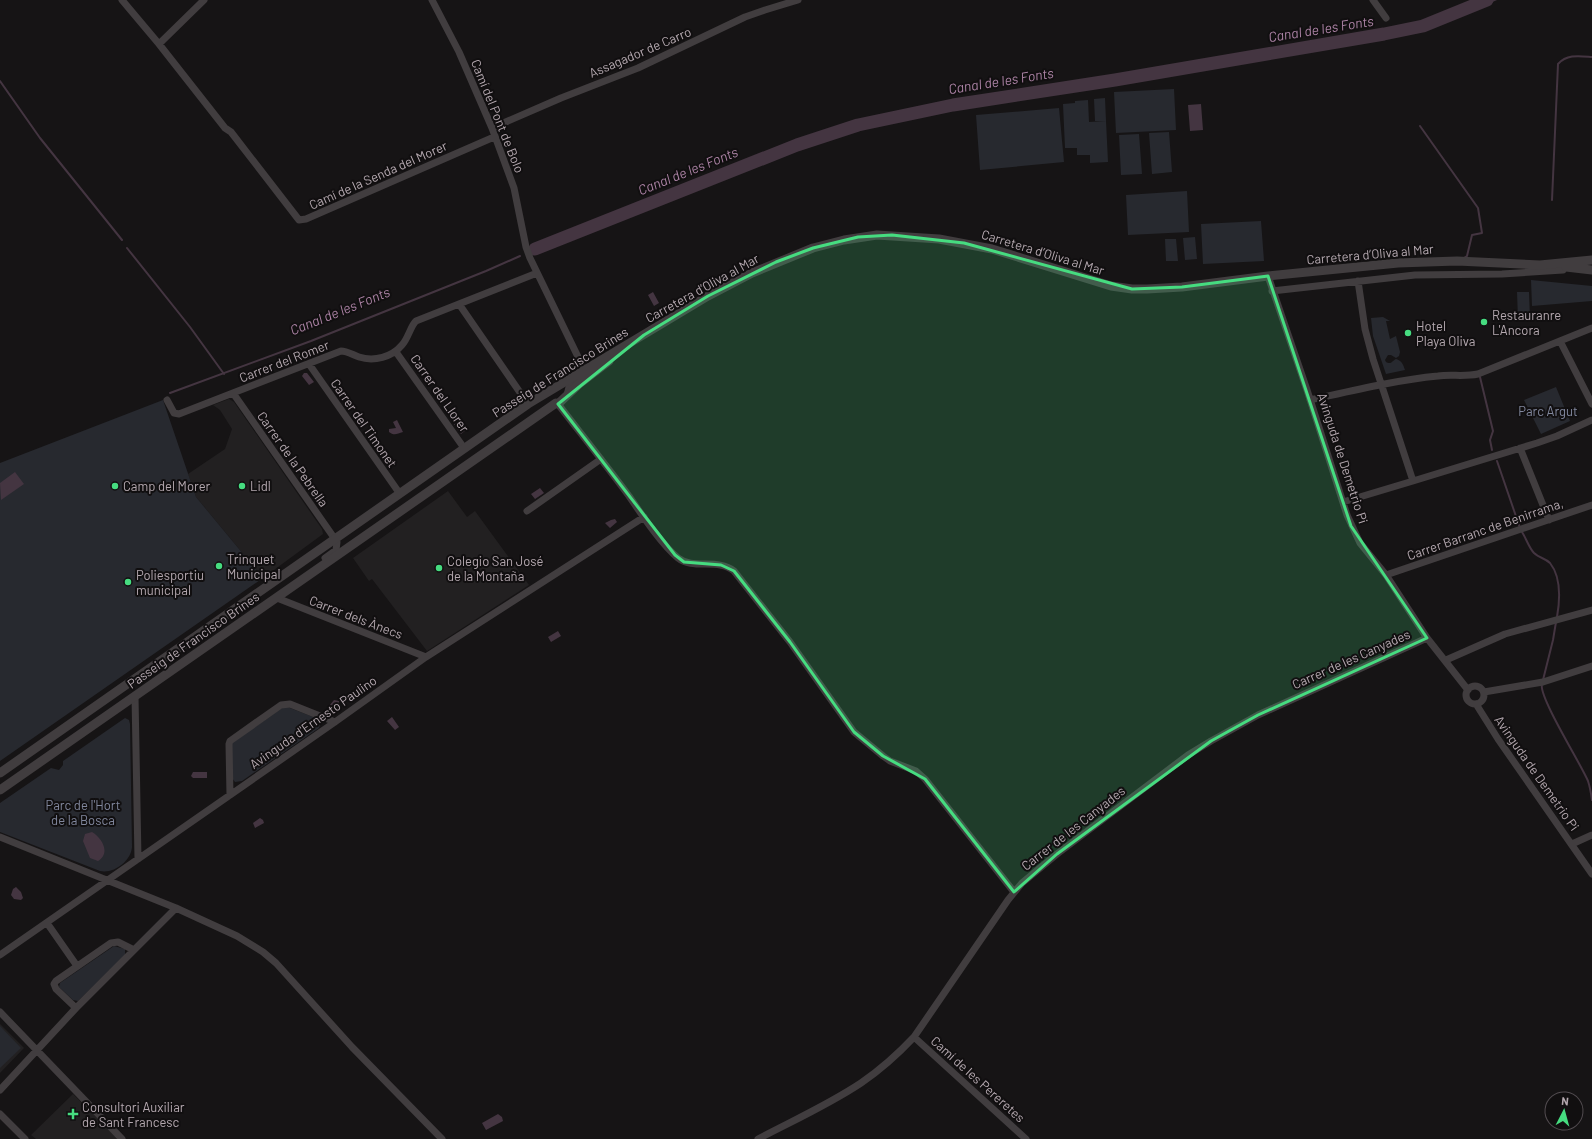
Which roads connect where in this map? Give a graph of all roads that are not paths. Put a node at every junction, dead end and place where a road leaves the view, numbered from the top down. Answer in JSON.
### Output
{"nodes":[{"id":1,"x":122,"y":0,"type":"edge"},
{"id":2,"x":204,"y":0,"type":"edge"},
{"id":3,"x":432,"y":0,"type":"edge"},
{"id":4,"x":798,"y":0,"type":"edge"},
{"id":5,"x":1373,"y":0,"type":"edge"},
{"id":6,"x":1386,"y":18,"type":"dead end"},
{"id":7,"x":159,"y":44,"type":"junction"},
{"id":8,"x":492,"y":128,"type":"junction"},
{"id":9,"x":494,"y":137,"type":"junction"},
{"id":10,"x":1592,"y":257,"type":"edge"},
{"id":11,"x":1592,"y":260,"type":"edge"},
{"id":12,"x":1573,"y":262,"type":"junction"},
{"id":13,"x":1540,"y":264,"type":"junction"},
{"id":14,"x":1592,"y":264,"type":"edge"},
{"id":15,"x":1563,"y":270,"type":"dead end"},
{"id":16,"x":1592,"y":270,"type":"edge"},
{"id":17,"x":537,"y":273,"type":"junction"},
{"id":18,"x":1268,"y":276,"type":"junction"},
{"id":19,"x":1358,"y":281,"type":"junction"},
{"id":20,"x":1272,"y":292,"type":"junction"},
{"id":21,"x":459,"y":304,"type":"junction"},
{"id":22,"x":1592,"y":328,"type":"edge"},
{"id":23,"x":644,"y":335,"type":"junction"},
{"id":24,"x":1560,"y":341,"type":"junction"},
{"id":25,"x":396,"y":352,"type":"junction"},
{"id":26,"x":309,"y":364,"type":"junction"},
{"id":27,"x":583,"y":371,"type":"junction"},
{"id":28,"x":1382,"y":385,"type":"junction"},
{"id":29,"x":556,"y":387,"type":"junction"},
{"id":30,"x":547,"y":392,"type":"junction"},
{"id":31,"x":232,"y":393,"type":"junction"},
{"id":32,"x":168,"y":400,"type":"dead end"},
{"id":33,"x":561,"y":400,"type":"junction"},
{"id":34,"x":1310,"y":400,"type":"junction"},
{"id":35,"x":528,"y":404,"type":"junction"},
{"id":36,"x":1592,"y":404,"type":"edge"},
{"id":37,"x":1592,"y":420,"type":"edge"},
{"id":38,"x":464,"y":448,"type":"junction"},
{"id":39,"x":1520,"y":448,"type":"junction"},
{"id":40,"x":601,"y":459,"type":"junction"},
{"id":41,"x":1413,"y":481,"type":"junction"},
{"id":42,"x":400,"y":494,"type":"junction"},
{"id":43,"x":1343,"y":502,"type":"junction"},
{"id":44,"x":1592,"y":505,"type":"edge"},
{"id":45,"x":527,"y":511,"type":"dead end"},
{"id":46,"x":644,"y":517,"type":"junction"},
{"id":47,"x":1549,"y":520,"type":"junction"},
{"id":48,"x":334,"y":539,"type":"junction"},
{"id":49,"x":1386,"y":575,"type":"junction"},
{"id":50,"x":304,"y":578,"type":"junction"},
{"id":51,"x":277,"y":598,"type":"junction"},
{"id":52,"x":1592,"y":610,"type":"edge"},
{"id":53,"x":1427,"y":638,"type":"junction"},
{"id":54,"x":426,"y":657,"type":"junction"},
{"id":55,"x":1446,"y":660,"type":"junction"},
{"id":56,"x":1592,"y":666,"type":"edge"},
{"id":57,"x":1468,"y":690,"type":"junction"},
{"id":58,"x":1484,"y":692,"type":"junction"},
{"id":59,"x":135,"y":696,"type":"junction"},
{"id":60,"x":1476,"y":704,"type":"junction"},
{"id":61,"x":335,"y":722,"type":"junction"},
{"id":62,"x":0,"y":773,"type":"edge"},
{"id":63,"x":0,"y":790,"type":"edge"},
{"id":64,"x":230,"y":795,"type":"junction"},
{"id":65,"x":1592,"y":835,"type":"edge"},
{"id":66,"x":0,"y":837,"type":"edge"},
{"id":67,"x":1572,"y":844,"type":"junction"},
{"id":68,"x":138,"y":859,"type":"junction"},
{"id":69,"x":1592,"y":874,"type":"edge"},
{"id":70,"x":107,"y":880,"type":"junction"},
{"id":71,"x":1014,"y":892,"type":"junction"},
{"id":72,"x":176,"y":908,"type":"junction"},
{"id":73,"x":47,"y":923,"type":"junction"},
{"id":74,"x":134,"y":950,"type":"junction"},
{"id":75,"x":0,"y":955,"type":"edge"},
{"id":76,"x":77,"y":966,"type":"junction"},
{"id":77,"x":76,"y":1008,"type":"junction"},
{"id":78,"x":0,"y":1012,"type":"edge"},
{"id":79,"x":914,"y":1037,"type":"junction"},
{"id":80,"x":36,"y":1052,"type":"junction"},
{"id":81,"x":0,"y":1090,"type":"edge"},
{"id":82,"x":0,"y":1114,"type":"edge"},
{"id":83,"x":25,"y":1139,"type":"edge"},
{"id":84,"x":122,"y":1139,"type":"edge"},
{"id":85,"x":442,"y":1139,"type":"edge"},
{"id":86,"x":758,"y":1139,"type":"edge"},
{"id":87,"x":1026,"y":1139,"type":"edge"}],
"edges":[{"from":1,"to":7,"type":"street","name":"Camí de la Senda del Morer"},
{"from":2,"to":7,"type":"street"},
{"from":3,"to":8,"type":"street","name":"Camí del Pont de Bolo"},
{"from":4,"to":8,"type":"street","name":"Assagador de Carro"},
{"from":5,"to":6,"type":"street"},
{"from":7,"to":9,"type":"street","name":"Camí de la Senda del Morer"},
{"from":8,"to":9,"type":"street","name":"Camí del Pont de Bolo"},
{"from":9,"to":17,"type":"street","name":"Camí del Pont de Bolo"},
{"from":10,"to":12,"type":"street"},
{"from":11,"to":12,"type":"street"},
{"from":12,"to":13,"type":"street"},
{"from":12,"to":14,"type":"street"},
{"from":13,"to":16,"type":"street"},
{"from":13,"to":18,"type":"street","name":"Carretera d’Oliva al Mar"},
{"from":15,"to":19,"type":"street"},
{"from":17,"to":21,"type":"street"},
{"from":17,"to":27,"type":"street","name":"Camí del Pont de Bolo"},
{"from":18,"to":20,"type":"street","name":"Avinguda de Demetrio Pi"},
{"from":18,"to":23,"type":"street","name":"Carretera d’Oliva al Mar"},
{"from":19,"to":20,"type":"street"},
{"from":19,"to":28,"type":"street"},
{"from":20,"to":34,"type":"street","name":"Avinguda de Demetrio Pi"},
{"from":21,"to":25,"type":"street"},
{"from":21,"to":35,"type":"street"},
{"from":22,"to":24,"type":"street"},
{"from":23,"to":27,"type":"street","name":"Passeig de Francisco Brines"},
{"from":23,"to":33,"type":"street","name":"Passeig de Francisco Brines"},
{"from":24,"to":28,"type":"street"},
{"from":24,"to":36,"type":"street"},
{"from":25,"to":26,"type":"street","name":"Carrer del Romer"},
{"from":25,"to":38,"type":"street","name":"Carrer del Llorer"},
{"from":26,"to":31,"type":"street","name":"Carrer del Romer"},
{"from":26,"to":42,"type":"street","name":"Carrer del Timonet"},
{"from":27,"to":29,"type":"street","name":"Passeig de Francisco Brines"},
{"from":27,"to":33,"type":"street"},
{"from":28,"to":34,"type":"street"},
{"from":28,"to":41,"type":"street"},
{"from":29,"to":30,"type":"street","name":"Passeig de Francisco Brines"},
{"from":29,"to":33,"type":"street"},
{"from":30,"to":33,"type":"street"},
{"from":30,"to":35,"type":"street","name":"Passeig de Francisco Brines"},
{"from":31,"to":32,"type":"street","name":"Carrer del Romer"},
{"from":31,"to":48,"type":"street","name":"Carrer de la Pebrella"},
{"from":33,"to":40,"type":"street"},
{"from":33,"to":50,"type":"street","name":"Passeig de Francisco Brines"},
{"from":34,"to":43,"type":"street","name":"Avinguda de Demetrio Pi"},
{"from":35,"to":38,"type":"street","name":"Passeig de Francisco Brines"},
{"from":37,"to":39,"type":"street"},
{"from":38,"to":42,"type":"street","name":"Passeig de Francisco Brines"},
{"from":39,"to":41,"type":"street"},
{"from":39,"to":47,"type":"street"},
{"from":40,"to":45,"type":"street"},
{"from":40,"to":46,"type":"street"},
{"from":41,"to":43,"type":"street"},
{"from":42,"to":48,"type":"street","name":"Passeig de Francisco Brines"},
{"from":43,"to":49,"type":"street","name":"Avinguda de Demetrio Pi"},
{"from":44,"to":47,"type":"street","name":"Carrer Barranc de Benirrama,"},
{"from":46,"to":54,"type":"street","name":"Avinguda d'Ernesto Paulino"},
{"from":46,"to":71,"type":"street"},
{"from":47,"to":49,"type":"street","name":"Carrer Barranc de Benirrama,"},
{"from":48,"to":50,"type":"street"},
{"from":48,"to":62,"type":"street","name":"Passeig de Francisco Brines"},
{"from":49,"to":53,"type":"street","name":"Avinguda de Demetrio Pi"},
{"from":50,"to":51,"type":"street","name":"Passeig de Francisco Brines"},
{"from":51,"to":54,"type":"street","name":"Carrer dels Ànecs"},
{"from":51,"to":59,"type":"street","name":"Passeig de Francisco Brines"},
{"from":52,"to":55,"type":"street"},
{"from":53,"to":55,"type":"street","name":"Avinguda de Demetrio Pi"},
{"from":53,"to":71,"type":"street","name":"Carrer de les Canyades"},
{"from":54,"to":61,"type":"street","name":"Avinguda d'Ernesto Paulino"},
{"from":55,"to":57,"type":"street","name":"Avinguda de Demetrio Pi"},
{"from":56,"to":58,"type":"street"},
{"from":57,"to":58,"type":"street"},
{"from":57,"to":60,"type":"street"},
{"from":58,"to":60,"type":"street"},
{"from":59,"to":63,"type":"street","name":"Passeig de Francisco Brines"},
{"from":59,"to":68,"type":"street"},
{"from":60,"to":67,"type":"street","name":"Avinguda de Demetrio Pi"},
{"from":61,"to":64,"type":"street","name":"Avinguda d'Ernesto Paulino"},
{"from":61,"to":64,"type":"street"},
{"from":64,"to":68,"type":"street","name":"Avinguda d'Ernesto Paulino"},
{"from":65,"to":67,"type":"street"},
{"from":66,"to":70,"type":"street"},
{"from":67,"to":69,"type":"street","name":"Avinguda de Demetrio Pi"},
{"from":68,"to":70,"type":"street","name":"Avinguda d'Ernesto Paulino"},
{"from":70,"to":72,"type":"street"},
{"from":70,"to":73,"type":"street","name":"Avinguda d'Ernesto Paulino"},
{"from":71,"to":79,"type":"street","name":"Carrer de les Canyades"},
{"from":72,"to":74,"type":"street"},
{"from":72,"to":85,"type":"street"},
{"from":73,"to":75,"type":"street","name":"Avinguda d'Ernesto Paulino"},
{"from":73,"to":76,"type":"street"},
{"from":74,"to":76,"type":"street"},
{"from":74,"to":77,"type":"street"},
{"from":76,"to":77,"type":"street"},
{"from":77,"to":80,"type":"street"},
{"from":78,"to":80,"type":"street"},
{"from":79,"to":86,"type":"street","name":"Carrer de les Canyades"},
{"from":79,"to":87,"type":"street","name":"Camí de les Pereretes"},
{"from":80,"to":81,"type":"street"},
{"from":80,"to":84,"type":"street"},
{"from":82,"to":83,"type":"street"}]}
